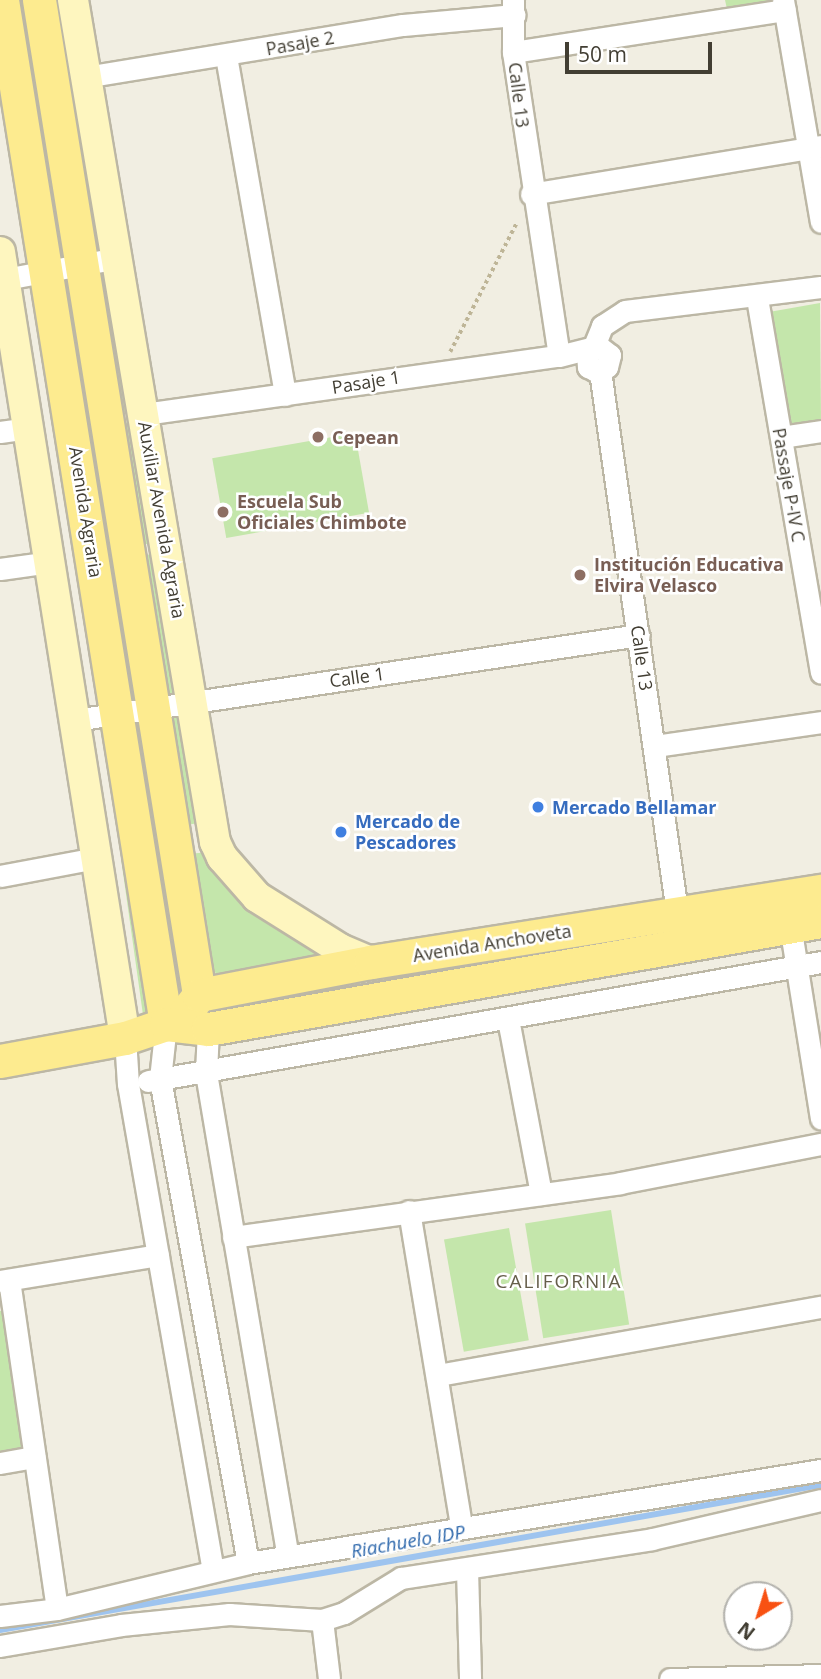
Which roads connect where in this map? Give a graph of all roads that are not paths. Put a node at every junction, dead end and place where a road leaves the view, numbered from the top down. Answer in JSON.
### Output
{"nodes":[{"id":1,"x":2,"y":0,"type":"edge"},
{"id":2,"x":39,"y":0,"type":"edge"},
{"id":3,"x":73,"y":0,"type":"edge"},
{"id":4,"x":784,"y":5,"type":"edge"},
{"id":5,"x":514,"y":7,"type":"edge"},
{"id":6,"x":716,"y":9,"type":"edge"},
{"id":7,"x":513,"y":52,"type":"junction"},
{"id":8,"x":226,"y":56,"type":"junction"},
{"id":9,"x":85,"y":77,"type":"junction"},
{"id":10,"x":814,"y":147,"type":"edge"},
{"id":11,"x":531,"y":194,"type":"junction"},
{"id":12,"x":821,"y":222,"type":"edge"},
{"id":13,"x":117,"y":258,"type":"junction"},
{"id":14,"x":84,"y":265,"type":"junction"},
{"id":15,"x":1,"y":270,"type":"edge"},
{"id":16,"x":46,"y":272,"type":"junction"},
{"id":17,"x":821,"y":287,"type":"edge"},
{"id":18,"x":757,"y":298,"type":"junction"},
{"id":19,"x":591,"y":349,"type":"junction"},
{"id":20,"x":559,"y":356,"type":"junction"},
{"id":21,"x":285,"y":395,"type":"junction"},
{"id":22,"x":144,"y":414,"type":"junction"},
{"id":23,"x":14,"y":430,"type":"edge"},
{"id":24,"x":821,"y":431,"type":"edge"},
{"id":25,"x":781,"y":437,"type":"junction"},
{"id":26,"x":50,"y":562,"type":"junction"},
{"id":27,"x":0,"y":569,"type":"edge"},
{"id":28,"x":639,"y":635,"type":"junction"},
{"id":29,"x":819,"y":646,"type":"edge"},
{"id":30,"x":821,"y":673,"type":"edge"},
{"id":31,"x":192,"y":701,"type":"junction"},
{"id":32,"x":153,"y":707,"type":"junction"},
{"id":33,"x":119,"y":713,"type":"junction"},
{"id":34,"x":75,"y":720,"type":"junction"},
{"id":35,"x":821,"y":722,"type":"edge"},
{"id":36,"x":655,"y":746,"type":"junction"},
{"id":37,"x":96,"y":858,"type":"junction"},
{"id":38,"x":0,"y":876,"type":"edge"},
{"id":39,"x":821,"y":891,"type":"edge"},
{"id":40,"x":806,"y":923,"type":"edge"},
{"id":41,"x":680,"y":930,"type":"junction"},
{"id":42,"x":372,"y":962,"type":"junction"},
{"id":43,"x":821,"y":962,"type":"edge"},
{"id":44,"x":797,"y":967,"type":"junction"},
{"id":45,"x":199,"y":995,"type":"junction"},
{"id":46,"x":508,"y":1019,"type":"junction"},
{"id":47,"x":184,"y":1025,"type":"junction"},
{"id":48,"x":125,"y":1038,"type":"junction"},
{"id":49,"x":0,"y":1061,"type":"edge"},
{"id":50,"x":206,"y":1073,"type":"junction"},
{"id":51,"x":160,"y":1079,"type":"junction"},
{"id":52,"x":128,"y":1084,"type":"junction"},
{"id":53,"x":821,"y":1119,"type":"edge"},
{"id":54,"x":821,"y":1144,"type":"edge"},
{"id":55,"x":541,"y":1194,"type":"junction"},
{"id":56,"x":409,"y":1211,"type":"junction"},
{"id":57,"x":233,"y":1237,"type":"junction"},
{"id":58,"x":158,"y":1255,"type":"junction"},
{"id":59,"x":5,"y":1280,"type":"edge"},
{"id":60,"x":821,"y":1307,"type":"edge"},
{"id":61,"x":438,"y":1375,"type":"junction"},
{"id":62,"x":34,"y":1457,"type":"junction"},
{"id":63,"x":0,"y":1463,"type":"edge"},
{"id":64,"x":821,"y":1470,"type":"edge"},
{"id":65,"x":821,"y":1500,"type":"edge"},
{"id":66,"x":461,"y":1526,"type":"junction"},
{"id":67,"x":288,"y":1556,"type":"junction"},
{"id":68,"x":248,"y":1563,"type":"junction"},
{"id":69,"x":467,"y":1569,"type":"junction"},
{"id":70,"x":213,"y":1571,"type":"junction"},
{"id":71,"x":57,"y":1609,"type":"junction"},
{"id":72,"x":0,"y":1616,"type":"edge"},
{"id":73,"x":321,"y":1620,"type":"junction"},
{"id":74,"x":0,"y":1646,"type":"edge"},
{"id":75,"x":821,"y":1675,"type":"edge"},
{"id":76,"x":329,"y":1679,"type":"edge"},
{"id":77,"x":471,"y":1679,"type":"edge"},
{"id":78,"x":670,"y":1679,"type":"edge"}],
"edges":[{"from":1,"to":16,"type":"main road","name":"Avenida Agraria"},
{"from":2,"to":14,"type":"main road","name":"Avenida Agraria"},
{"from":3,"to":9,"type":"street","name":"Auxiliar Avenida Agraria"},
{"from":4,"to":6,"type":"street"},
{"from":4,"to":10,"type":"street"},
{"from":5,"to":7,"type":"street","name":"Calle 13"},
{"from":5,"to":8,"type":"street","name":"Pasaje 2"},
{"from":6,"to":7,"type":"street"},
{"from":7,"to":11,"type":"street","name":"Calle 13"},
{"from":8,"to":9,"type":"street","name":"Pasaje 2"},
{"from":8,"to":21,"type":"street"},
{"from":9,"to":13,"type":"street","name":"Auxiliar Avenida Agraria"},
{"from":10,"to":11,"type":"street"},
{"from":10,"to":12,"type":"street"},
{"from":11,"to":20,"type":"street","name":"Calle 13"},
{"from":13,"to":14,"type":"street"},
{"from":13,"to":22,"type":"street","name":"Auxiliar Avenida Agraria"},
{"from":14,"to":16,"type":"street"},
{"from":14,"to":32,"type":"main road","name":"Avenida Agraria"},
{"from":15,"to":16,"type":"street"},
{"from":15,"to":23,"type":"street"},
{"from":16,"to":33,"type":"main road","name":"Avenida Agraria"},
{"from":17,"to":18,"type":"street"},
{"from":18,"to":19,"type":"street"},
{"from":18,"to":25,"type":"street","name":"Passaje P-IV C"},
{"from":19,"to":20,"type":"street","name":"Pasaje 1"},
{"from":19,"to":28,"type":"street","name":"Calle 13"},
{"from":20,"to":21,"type":"street","name":"Pasaje 1"},
{"from":21,"to":22,"type":"street","name":"Pasaje 1"},
{"from":22,"to":31,"type":"street","name":"Auxiliar Avenida Agraria"},
{"from":23,"to":26,"type":"street"},
{"from":24,"to":25,"type":"street"},
{"from":25,"to":29,"type":"street","name":"Passaje P-IV C"},
{"from":26,"to":27,"type":"street"},
{"from":26,"to":34,"type":"street"},
{"from":28,"to":31,"type":"street","name":"Calle 1"},
{"from":28,"to":36,"type":"street","name":"Calle 13"},
{"from":29,"to":30,"type":"street","name":"Passaje P-IV C"},
{"from":31,"to":32,"type":"street","name":"Calle 1"},
{"from":31,"to":42,"type":"street","name":"Auxiliar Avenida Agraria"},
{"from":32,"to":33,"type":"street","name":"Calle 1"},
{"from":32,"to":45,"type":"main road","name":"Avenida Agraria"},
{"from":33,"to":34,"type":"street","name":"Calle 1"},
{"from":33,"to":47,"type":"main road","name":"Avenida Agraria"},
{"from":34,"to":37,"type":"street"},
{"from":35,"to":36,"type":"street"},
{"from":36,"to":41,"type":"street","name":"Calle 13"},
{"from":37,"to":38,"type":"street"},
{"from":37,"to":48,"type":"street"},
{"from":39,"to":41,"type":"main road","name":"Avenida Anchoveta"},
{"from":40,"to":41,"type":"main road","name":"Avenida Anchoveta"},
{"from":40,"to":44,"type":"street"},
{"from":41,"to":42,"type":"main road","name":"Avenida Anchoveta"},
{"from":41,"to":47,"type":"main road","name":"Avenida Anchoveta"},
{"from":42,"to":45,"type":"main road","name":"Avenida Anchoveta"},
{"from":43,"to":44,"type":"street"},
{"from":44,"to":46,"type":"street"},
{"from":44,"to":53,"type":"street"},
{"from":45,"to":47,"type":"main road"},
{"from":46,"to":50,"type":"street"},
{"from":46,"to":55,"type":"street"},
{"from":47,"to":48,"type":"main road","name":"Avenida Anchoveta"},
{"from":47,"to":50,"type":"street"},
{"from":47,"to":51,"type":"street"},
{"from":48,"to":49,"type":"main road","name":"Avenida Anchoveta"},
{"from":48,"to":52,"type":"street"},
{"from":50,"to":51,"type":"street"},
{"from":50,"to":57,"type":"street"},
{"from":51,"to":52,"type":"street"},
{"from":51,"to":68,"type":"street"},
{"from":52,"to":58,"type":"street"},
{"from":54,"to":55,"type":"street"},
{"from":55,"to":56,"type":"street"},
{"from":56,"to":57,"type":"street"},
{"from":56,"to":61,"type":"street"},
{"from":57,"to":67,"type":"street"},
{"from":58,"to":59,"type":"street"},
{"from":58,"to":70,"type":"street"},
{"from":59,"to":62,"type":"street"},
{"from":60,"to":61,"type":"street"},
{"from":61,"to":66,"type":"street"},
{"from":62,"to":63,"type":"street"},
{"from":62,"to":71,"type":"street"},
{"from":64,"to":66,"type":"street"},
{"from":65,"to":69,"type":"street"},
{"from":66,"to":67,"type":"street"},
{"from":67,"to":68,"type":"street"},
{"from":68,"to":70,"type":"street"},
{"from":69,"to":73,"type":"street"},
{"from":69,"to":77,"type":"street"},
{"from":70,"to":71,"type":"street"},
{"from":71,"to":72,"type":"street"},
{"from":73,"to":74,"type":"street"},
{"from":73,"to":76,"type":"street"},
{"from":75,"to":78,"type":"street"}]}
